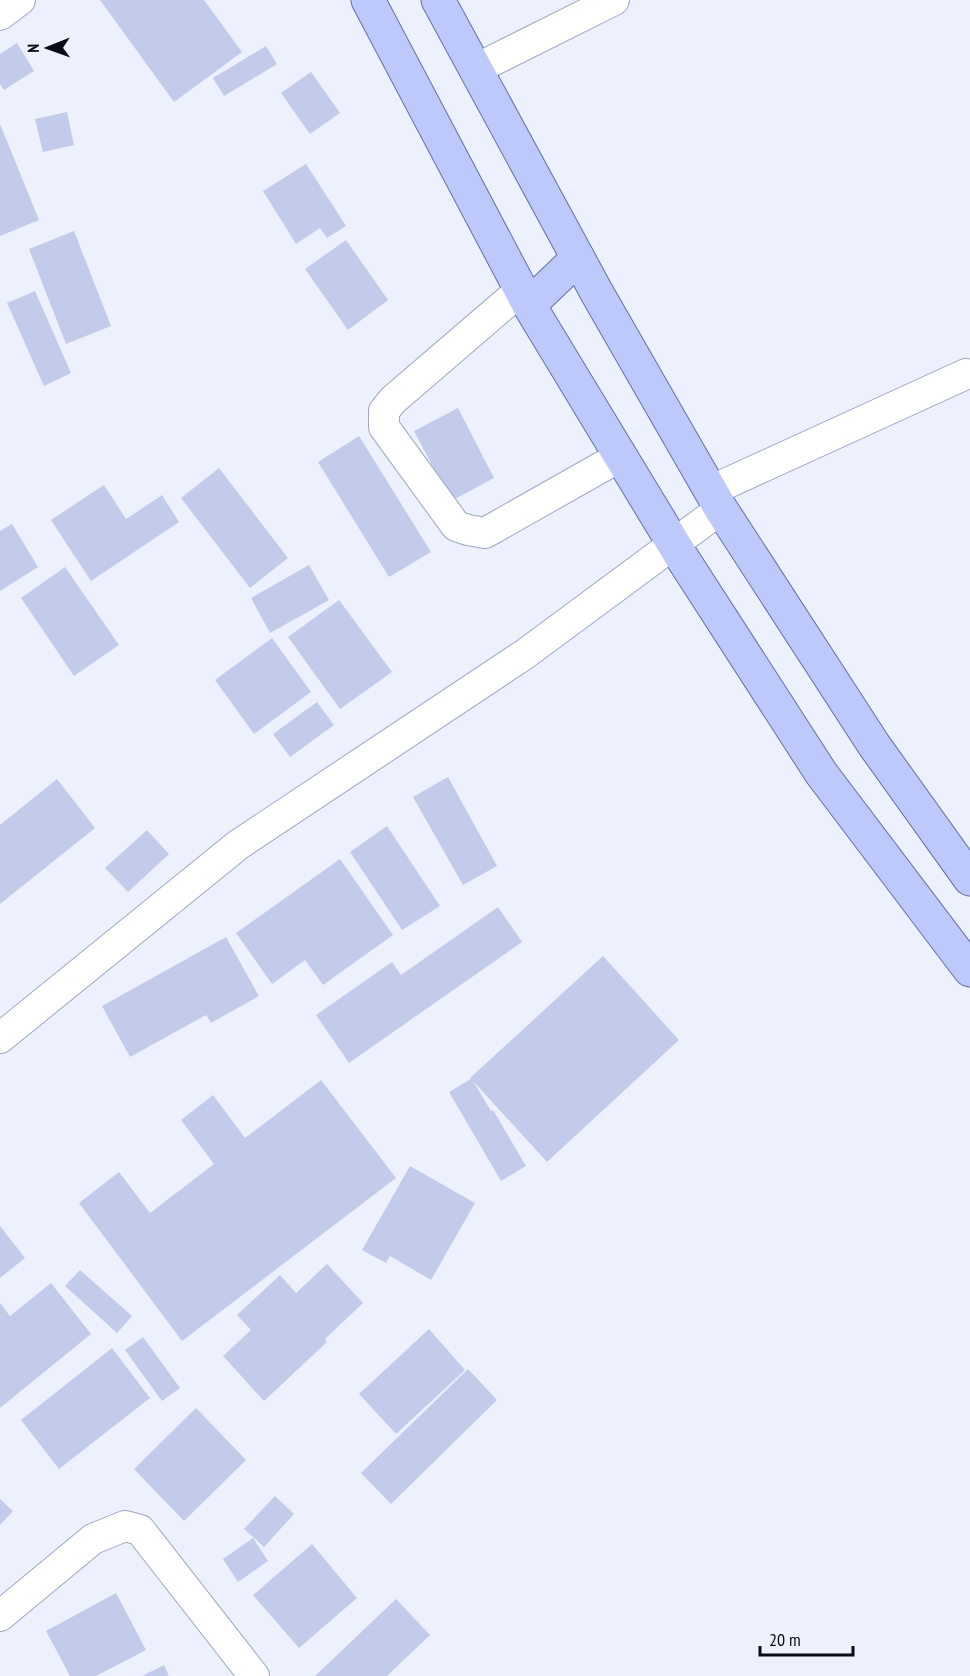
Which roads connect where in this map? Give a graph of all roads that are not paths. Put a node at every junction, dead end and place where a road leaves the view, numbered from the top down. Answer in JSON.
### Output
{"nodes":[{"id":1,"x":20,"y":0,"type":"edge"},
{"id":2,"x":368,"y":0,"type":"edge"},
{"id":3,"x":438,"y":0,"type":"edge"},
{"id":4,"x":614,"y":0,"type":"edge"},
{"id":5,"x":0,"y":15,"type":"edge"},
{"id":6,"x":476,"y":69,"type":"junction"},
{"id":7,"x":578,"y":258,"type":"junction"},
{"id":8,"x":525,"y":297,"type":"junction"},
{"id":9,"x":966,"y":374,"type":"dead end"},
{"id":10,"x":621,"y":456,"type":"junction"},
{"id":11,"x":715,"y":500,"type":"junction"},
{"id":12,"x":674,"y":544,"type":"junction"},
{"id":13,"x":970,"y":879,"type":"edge"},
{"id":14,"x":970,"y":970,"type":"edge"},
{"id":15,"x":0,"y":1038,"type":"edge"},
{"id":16,"x":0,"y":1616,"type":"edge"},
{"id":17,"x":254,"y":1676,"type":"edge"}],
"edges":[{"from":1,"to":5,"type":"street"},
{"from":2,"to":8,"type":"main road"},
{"from":3,"to":6,"type":"main road"},
{"from":4,"to":6,"type":"street"},
{"from":6,"to":7,"type":"main road"},
{"from":7,"to":8,"type":"main road"},
{"from":7,"to":11,"type":"main road"},
{"from":8,"to":10,"type":"main road"},
{"from":8,"to":10,"type":"street"},
{"from":9,"to":11,"type":"street"},
{"from":10,"to":12,"type":"main road"},
{"from":11,"to":12,"type":"street"},
{"from":11,"to":13,"type":"main road"},
{"from":12,"to":14,"type":"main road"},
{"from":12,"to":15,"type":"street"},
{"from":16,"to":17,"type":"street"}]}
